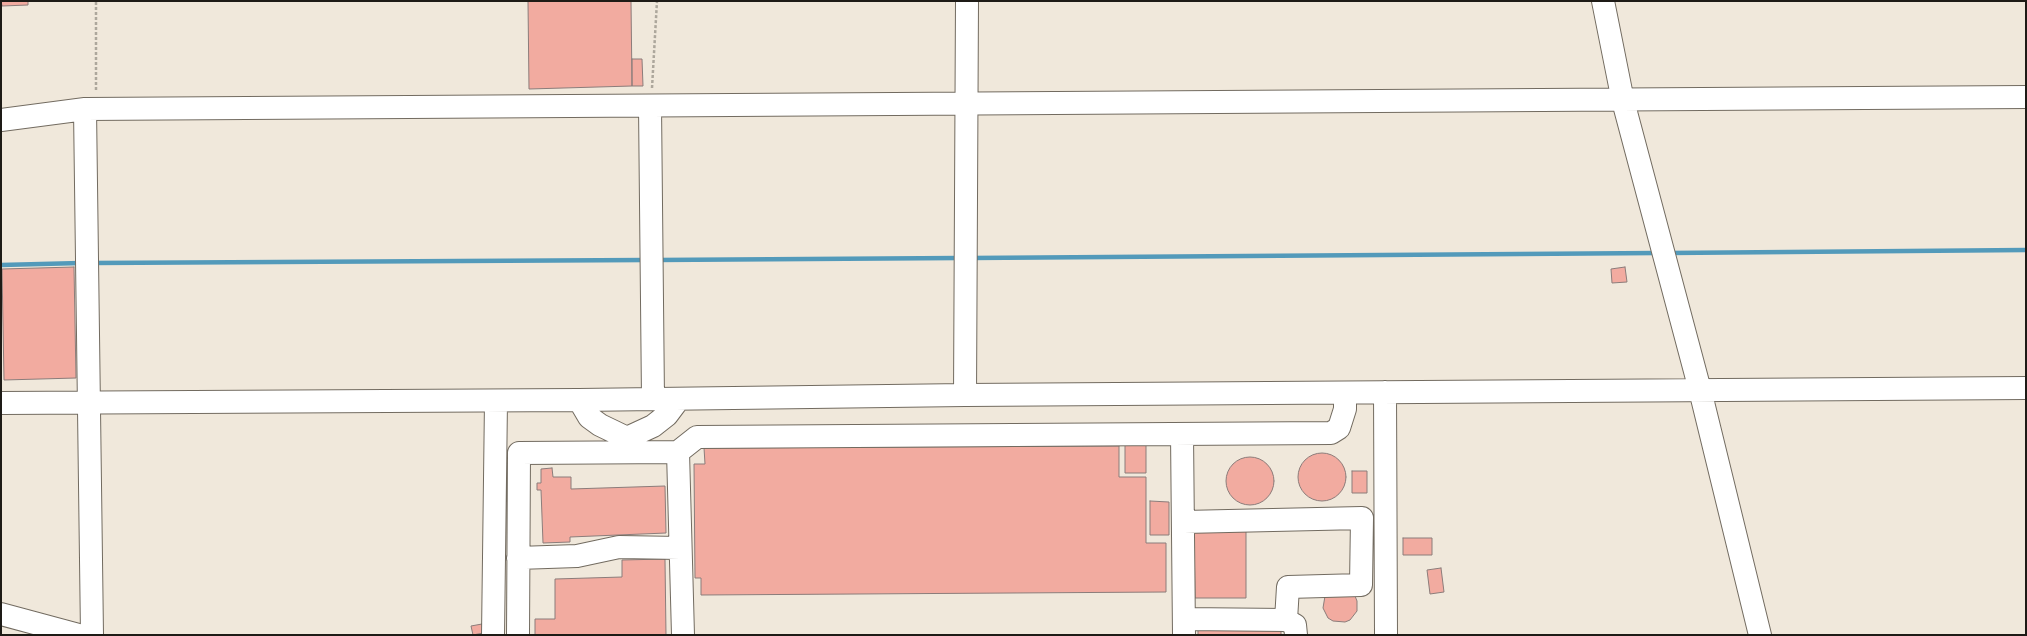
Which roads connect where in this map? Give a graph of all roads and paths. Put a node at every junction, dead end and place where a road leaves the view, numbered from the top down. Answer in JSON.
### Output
{"nodes":[{"id":1,"x":96,"y":1,"type":"edge"},
{"id":2,"x":657,"y":1,"type":"edge"},
{"id":3,"x":967,"y":1,"type":"edge"},
{"id":4,"x":1603,"y":1,"type":"edge"},
{"id":5,"x":2026,"y":97,"type":"edge"},
{"id":6,"x":1624,"y":101,"type":"junction"},
{"id":7,"x":966,"y":103,"type":"junction"},
{"id":8,"x":650,"y":106,"type":"junction"},
{"id":9,"x":85,"y":109,"type":"junction"},
{"id":10,"x":1,"y":120,"type":"edge"},
{"id":11,"x":2026,"y":388,"type":"edge"},
{"id":12,"x":1700,"y":390,"type":"junction"},
{"id":13,"x":1345,"y":392,"type":"junction"},
{"id":14,"x":1385,"y":392,"type":"junction"},
{"id":15,"x":965,"y":395,"type":"junction"},
{"id":16,"x":653,"y":399,"type":"junction"},
{"id":17,"x":679,"y":399,"type":"junction"},
{"id":18,"x":579,"y":400,"type":"junction"},
{"id":19,"x":496,"y":401,"type":"junction"},
{"id":20,"x":1,"y":403,"type":"edge"},
{"id":21,"x":90,"y":403,"type":"junction"},
{"id":22,"x":1182,"y":434,"type":"junction"},
{"id":23,"x":627,"y":446,"type":"junction"},
{"id":24,"x":678,"y":452,"type":"junction"},
{"id":25,"x":1184,"y":522,"type":"junction"},
{"id":26,"x":680,"y":548,"type":"junction"},
{"id":27,"x":518,"y":558,"type":"junction"},
{"id":28,"x":1,"y":614,"type":"edge"},
{"id":29,"x":1184,"y":627,"type":"edge"},
{"id":30,"x":1291,"y":627,"type":"edge"},
{"id":31,"x":79,"y":635,"type":"edge"},
{"id":32,"x":92,"y":635,"type":"edge"},
{"id":33,"x":493,"y":635,"type":"edge"},
{"id":34,"x":518,"y":635,"type":"edge"},
{"id":35,"x":682,"y":635,"type":"edge"},
{"id":36,"x":1386,"y":635,"type":"edge"},
{"id":37,"x":1760,"y":635,"type":"edge"}],
"edges":[{"from":1,"to":9,"type":"path"},
{"from":2,"to":8,"type":"path"},
{"from":3,"to":7,"type":"street"},
{"from":4,"to":6,"type":"street"},
{"from":5,"to":6,"type":"street"},
{"from":6,"to":7,"type":"street"},
{"from":6,"to":12,"type":"street"},
{"from":7,"to":8,"type":"street"},
{"from":7,"to":15,"type":"street"},
{"from":8,"to":9,"type":"street"},
{"from":8,"to":16,"type":"street"},
{"from":9,"to":10,"type":"street"},
{"from":9,"to":21,"type":"street"},
{"from":11,"to":12,"type":"street"},
{"from":12,"to":14,"type":"street"},
{"from":12,"to":37,"type":"street"},
{"from":13,"to":14,"type":"street"},
{"from":13,"to":15,"type":"street"},
{"from":13,"to":22,"type":"street"},
{"from":14,"to":36,"type":"street"},
{"from":15,"to":17,"type":"street"},
{"from":16,"to":17,"type":"street"},
{"from":16,"to":18,"type":"street"},
{"from":17,"to":23,"type":"street"},
{"from":18,"to":19,"type":"street"},
{"from":18,"to":23,"type":"street"},
{"from":19,"to":21,"type":"street"},
{"from":19,"to":33,"type":"street"},
{"from":20,"to":21,"type":"street"},
{"from":21,"to":32,"type":"street"},
{"from":22,"to":24,"type":"street"},
{"from":22,"to":25,"type":"street"},
{"from":23,"to":24,"type":"street"},
{"from":23,"to":27,"type":"street"},
{"from":24,"to":26,"type":"street"},
{"from":25,"to":29,"type":"street"},
{"from":25,"to":30,"type":"street"},
{"from":26,"to":27,"type":"street"},
{"from":26,"to":35,"type":"street"},
{"from":27,"to":34,"type":"street"},
{"from":28,"to":31,"type":"street"},
{"from":29,"to":30,"type":"street"}]}
